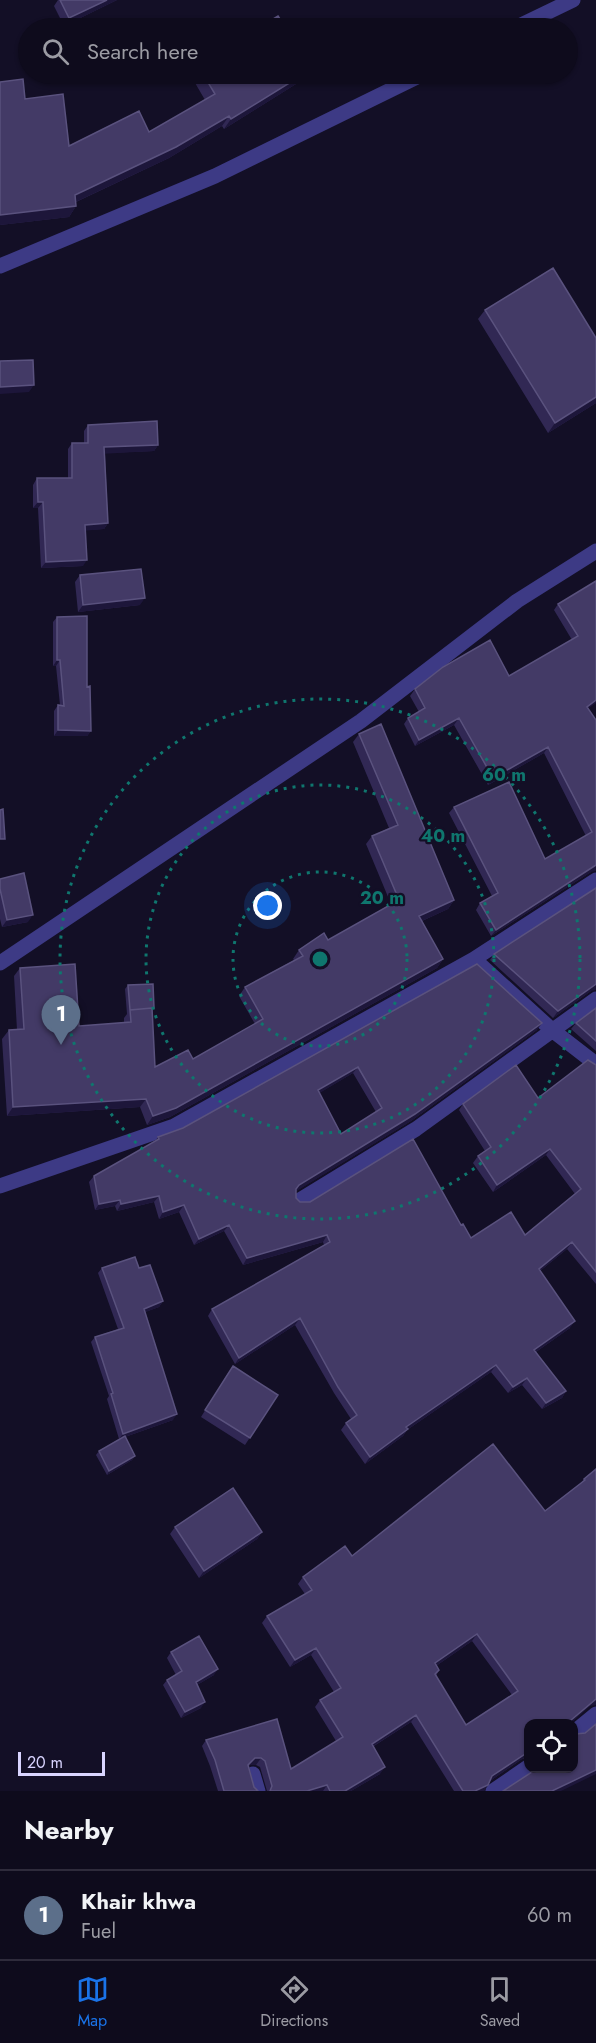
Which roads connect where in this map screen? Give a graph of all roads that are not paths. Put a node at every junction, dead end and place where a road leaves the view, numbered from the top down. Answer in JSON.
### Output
{"nodes":[{"id":1,"x":573,"y":0,"type":"edge"},
{"id":2,"x":536,"y":18,"type":"edge"},
{"id":3,"x":403,"y":84,"type":"edge"},
{"id":4,"x":0,"y":266,"type":"edge"},
{"id":5,"x":596,"y":551,"type":"edge"},
{"id":6,"x":596,"y":880,"type":"edge"},
{"id":7,"x":474,"y":959,"type":"junction"},
{"id":8,"x":0,"y":963,"type":"edge"},
{"id":9,"x":596,"y":999,"type":"edge"},
{"id":10,"x":552,"y":1030,"type":"junction"},
{"id":11,"x":596,"y":1064,"type":"edge"},
{"id":12,"x":0,"y":1186,"type":"edge"},
{"id":13,"x":300,"y":1200,"type":"edge"},
{"id":14,"x":596,"y":1714,"type":"edge"},
{"id":15,"x":578,"y":1728,"type":"edge"},
{"id":16,"x":524,"y":1770,"type":"edge"},
{"id":17,"x":253,"y":1774,"type":"edge"},
{"id":18,"x":258,"y":1791,"type":"edge"},
{"id":19,"x":493,"y":1791,"type":"edge"}],
"edges":[{"from":1,"to":2,"type":"street"},
{"from":3,"to":4,"type":"street"},
{"from":5,"to":8,"type":"street"},
{"from":6,"to":7,"type":"street"},
{"from":7,"to":10,"type":"street"},
{"from":7,"to":12,"type":"street"},
{"from":9,"to":10,"type":"street"},
{"from":10,"to":11,"type":"street"},
{"from":10,"to":13,"type":"street"},
{"from":14,"to":15,"type":"street"},
{"from":16,"to":19,"type":"street"},
{"from":17,"to":18,"type":"street"}]}
